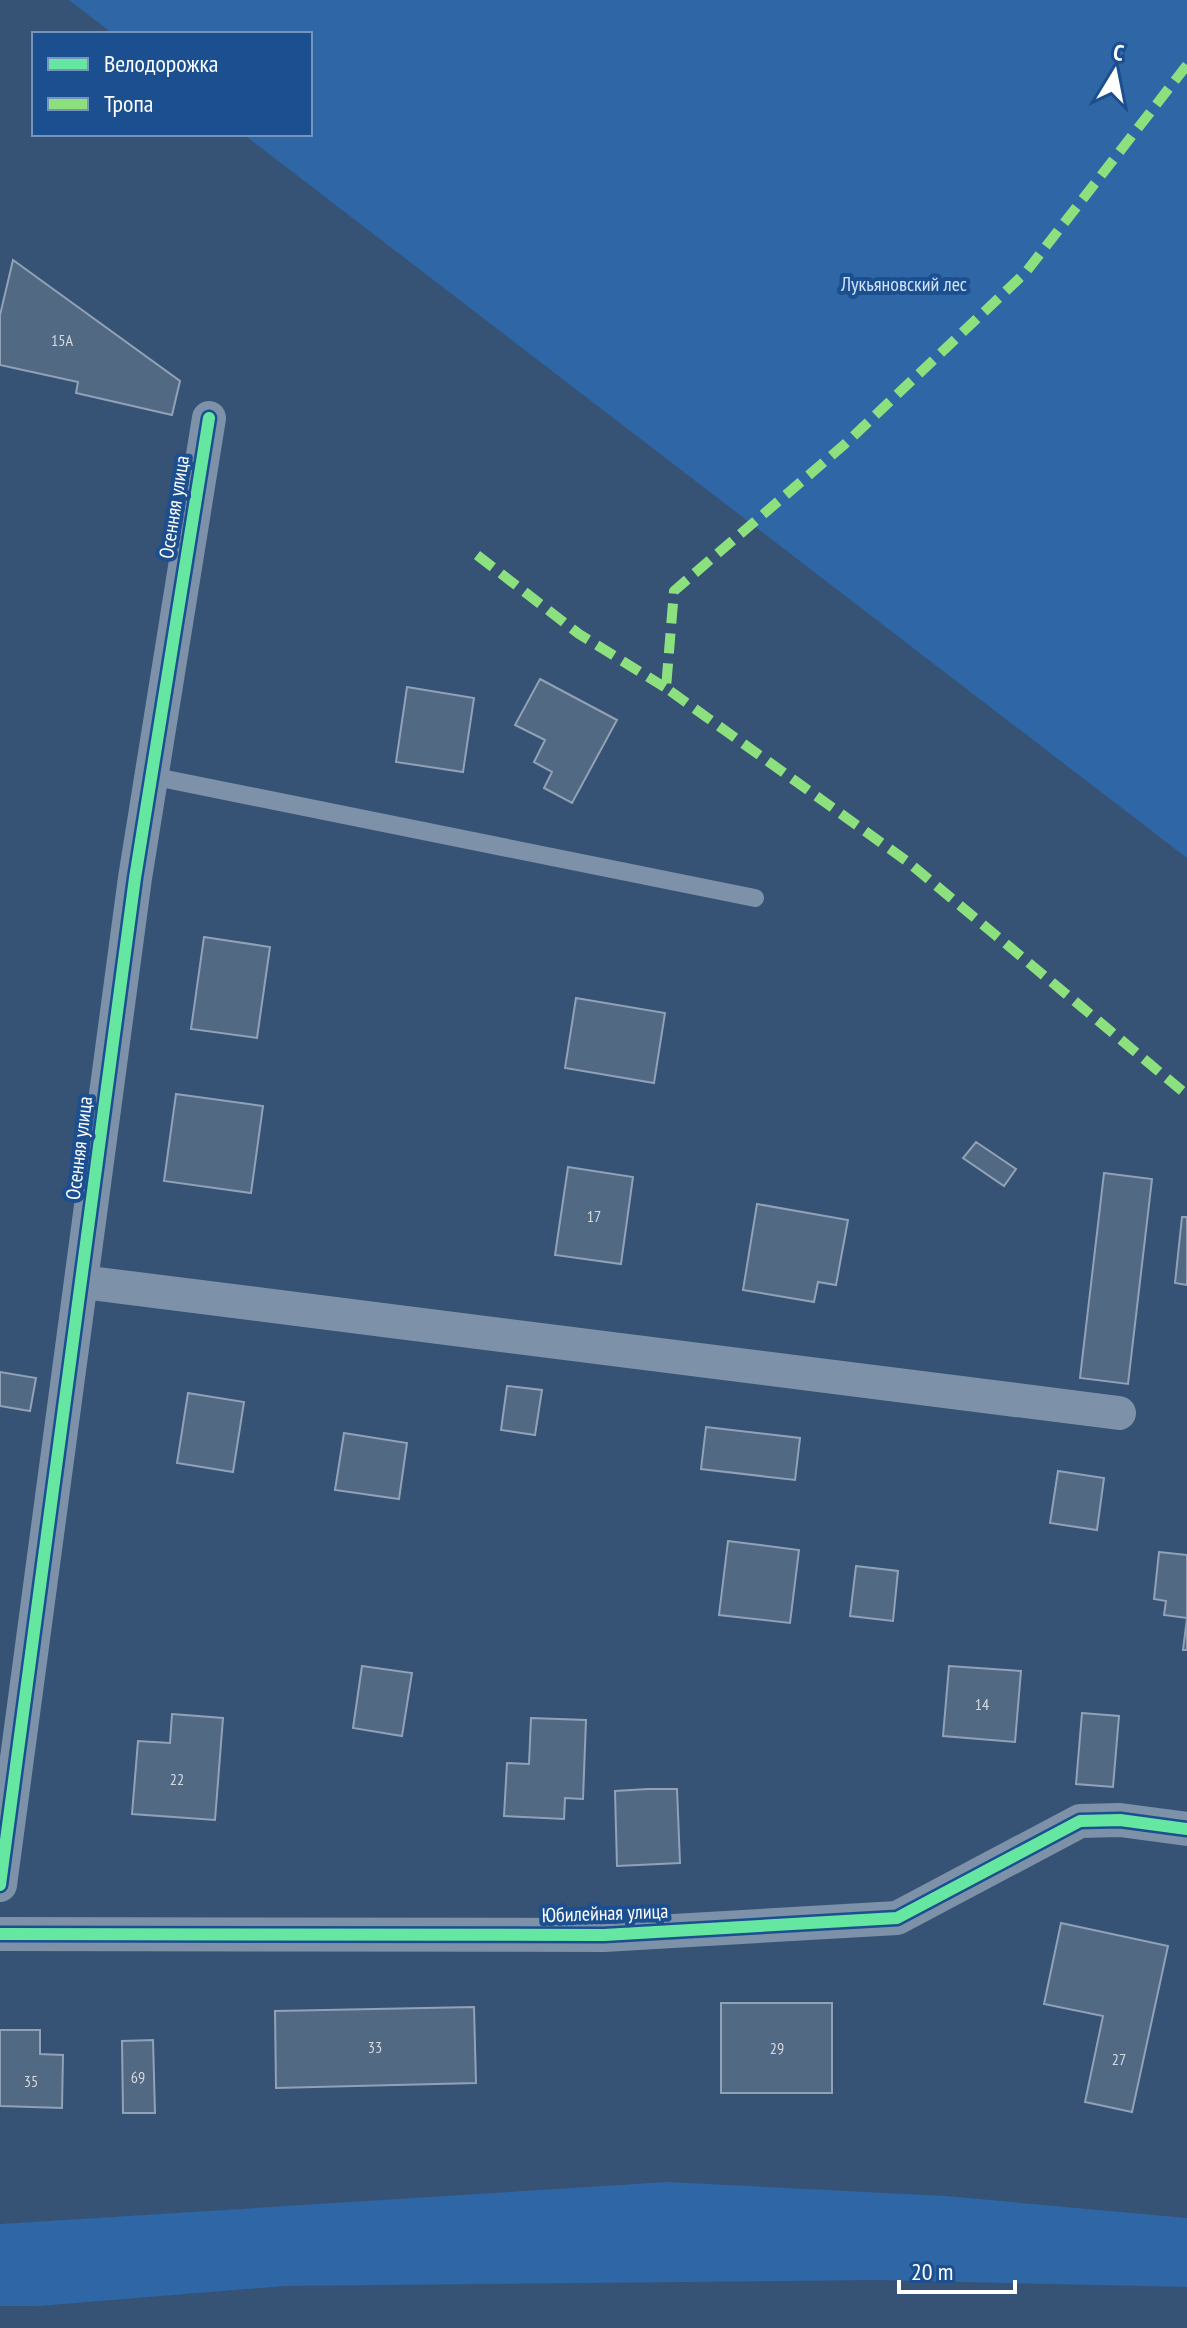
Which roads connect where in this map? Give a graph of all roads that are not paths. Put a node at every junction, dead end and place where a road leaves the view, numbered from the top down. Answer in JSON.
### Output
{"nodes":[{"id":1,"x":209,"y":418,"type":"dead end"},
{"id":2,"x":151,"y":776,"type":"junction"},
{"id":3,"x":755,"y":898,"type":"dead end"},
{"id":4,"x":82,"y":1282,"type":"junction"},
{"id":5,"x":1119,"y":1413,"type":"dead end"},
{"id":6,"x":1187,"y":1829,"type":"edge"},
{"id":7,"x":0,"y":1885,"type":"edge"},
{"id":8,"x":0,"y":1934,"type":"edge"}],
"edges":[{"from":1,"to":2,"type":"street","name":"Осенняя улица"},
{"from":2,"to":3,"type":"lane"},
{"from":2,"to":4,"type":"street","name":"Осенняя улица"},
{"from":4,"to":5,"type":"street"},
{"from":4,"to":7,"type":"street","name":"Осенняя улица"},
{"from":6,"to":8,"type":"street","name":"Юбилейная улица"}]}
